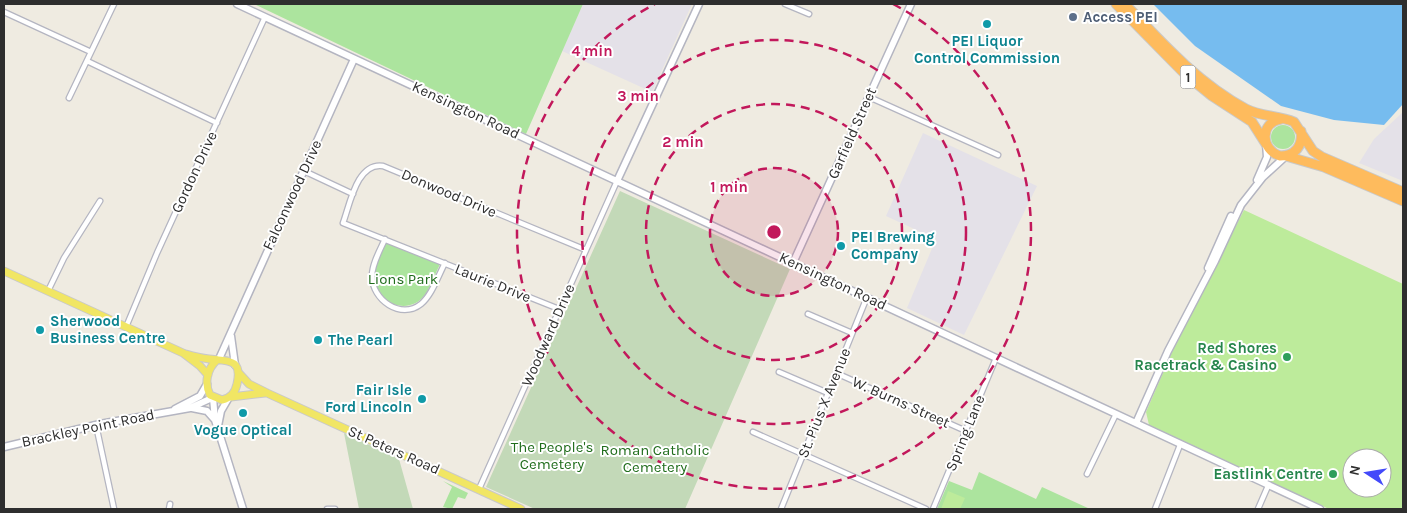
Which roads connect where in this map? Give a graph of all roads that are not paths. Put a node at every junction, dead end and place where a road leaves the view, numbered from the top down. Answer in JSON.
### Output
{"nodes":[{"id":1,"x":114,"y":4,"type":"edge"},
{"id":2,"x":237,"y":4,"type":"edge"},
{"id":3,"x":700,"y":4,"type":"edge"},
{"id":4,"x":784,"y":4,"type":"edge"},
{"id":5,"x":911,"y":4,"type":"edge"},
{"id":6,"x":1116,"y":4,"type":"edge"},
{"id":7,"x":1125,"y":4,"type":"edge"},
{"id":8,"x":4,"y":12,"type":"edge"},
{"id":9,"x":809,"y":14,"type":"dead end"},
{"id":10,"x":265,"y":17,"type":"junction"},
{"id":11,"x":91,"y":52,"type":"junction"},
{"id":12,"x":354,"y":59,"type":"junction"},
{"id":13,"x":87,"y":61,"type":"junction"},
{"id":14,"x":869,"y":97,"type":"junction"},
{"id":15,"x":69,"y":98,"type":"dead end"},
{"id":16,"x":1282,"y":118,"type":"junction"},
{"id":17,"x":216,"y":123,"type":"junction"},
{"id":18,"x":1301,"y":131,"type":"junction"},
{"id":19,"x":1266,"y":144,"type":"junction"},
{"id":20,"x":998,"y":155,"type":"dead end"},
{"id":21,"x":1286,"y":156,"type":"junction"},
{"id":22,"x":304,"y":171,"type":"junction"},
{"id":23,"x":617,"y":181,"type":"junction"},
{"id":24,"x":1403,"y":192,"type":"edge"},
{"id":25,"x":353,"y":194,"type":"junction"},
{"id":26,"x":100,"y":201,"type":"dead end"},
{"id":27,"x":1403,"y":201,"type":"edge"},
{"id":28,"x":343,"y":223,"type":"joint"},
{"id":29,"x":384,"y":240,"type":"junction"},
{"id":30,"x":586,"y":250,"type":"junction"},
{"id":31,"x":444,"y":263,"type":"junction"},
{"id":32,"x":793,"y":263,"type":"junction"},
{"id":33,"x":4,"y":271,"type":"edge"},
{"id":34,"x":1202,"y":284,"type":"junction"},
{"id":35,"x":48,"y":291,"type":"junction"},
{"id":36,"x":867,"y":296,"type":"junction"},
{"id":37,"x":560,"y":309,"type":"junction"},
{"id":38,"x":808,"y":314,"type":"dead end"},
{"id":39,"x":126,"y":327,"type":"junction"},
{"id":40,"x":231,"y":332,"type":"junction"},
{"id":41,"x":852,"y":334,"type":"junction"},
{"id":42,"x":183,"y":353,"type":"junction"},
{"id":43,"x":996,"y":358,"type":"junction"},
{"id":44,"x":218,"y":359,"type":"junction"},
{"id":45,"x":237,"y":368,"type":"junction"},
{"id":46,"x":779,"y":372,"type":"dead end"},
{"id":47,"x":836,"y":373,"type":"junction"},
{"id":48,"x":208,"y":375,"type":"junction"},
{"id":49,"x":207,"y":384,"type":"junction"},
{"id":50,"x":266,"y":393,"type":"junction"},
{"id":51,"x":828,"y":393,"type":"junction"},
{"id":52,"x":213,"y":398,"type":"junction"},
{"id":53,"x":230,"y":398,"type":"junction"},
{"id":54,"x":190,"y":408,"type":"junction"},
{"id":55,"x":173,"y":410,"type":"junction"},
{"id":56,"x":1116,"y":414,"type":"junction"},
{"id":57,"x":217,"y":423,"type":"junction"},
{"id":58,"x":1136,"y":423,"type":"junction"},
{"id":59,"x":96,"y":426,"type":"junction"},
{"id":60,"x":966,"y":431,"type":"junction"},
{"id":61,"x":753,"y":432,"type":"dead end"},
{"id":62,"x":1180,"y":445,"type":"junction"},
{"id":63,"x":4,"y":447,"type":"edge"},
{"id":64,"x":803,"y":454,"type":"junction"},
{"id":65,"x":1088,"y":474,"type":"dead end"},
{"id":66,"x":1268,"y":486,"type":"junction"},
{"id":67,"x":479,"y":490,"type":"junction"},
{"id":68,"x":114,"y":509,"type":"edge"},
{"id":69,"x":243,"y":509,"type":"edge"},
{"id":70,"x":327,"y":509,"type":"edge"},
{"id":71,"x":334,"y":509,"type":"edge"},
{"id":72,"x":521,"y":509,"type":"edge"},
{"id":73,"x":781,"y":509,"type":"edge"},
{"id":74,"x":926,"y":509,"type":"edge"},
{"id":75,"x":933,"y":509,"type":"edge"},
{"id":76,"x":1155,"y":509,"type":"edge"},
{"id":77,"x":1258,"y":509,"type":"edge"},
{"id":78,"x":1320,"y":509,"type":"edge"}],
"edges":[{"from":1,"to":11,"type":"street"},
{"from":2,"to":10,"type":"street","name":"Kensington Road"},
{"from":3,"to":23,"type":"street"},
{"from":4,"to":9,"type":"street"},
{"from":5,"to":14,"type":"street","name":"Garfield Street"},
{"from":6,"to":19,"type":"highway","number":"1"},
{"from":7,"to":16,"type":"highway","number":"1"},
{"from":8,"to":11,"type":"street"},
{"from":10,"to":12,"type":"street","name":"Kensington Road"},
{"from":10,"to":17,"type":"street","name":"Gordon Drive"},
{"from":11,"to":13,"type":"street"},
{"from":12,"to":22,"type":"street","name":"Falconwood Drive"},
{"from":12,"to":23,"type":"street","name":"Kensington Road"},
{"from":13,"to":15,"type":"street"},
{"from":13,"to":17,"type":"street"},
{"from":14,"to":20,"type":"street"},
{"from":14,"to":32,"type":"street","name":"Garfield Street"},
{"from":16,"to":18,"type":"highway"},
{"from":16,"to":19,"type":"highway"},
{"from":17,"to":39,"type":"street","name":"Gordon Drive"},
{"from":18,"to":21,"type":"highway"},
{"from":18,"to":24,"type":"highway"},
{"from":19,"to":21,"type":"highway"},
{"from":19,"to":34,"type":"street"},
{"from":21,"to":27,"type":"highway"},
{"from":21,"to":34,"type":"street"},
{"from":22,"to":25,"type":"street"},
{"from":22,"to":40,"type":"street","name":"Falconwood Drive"},
{"from":23,"to":30,"type":"street","name":"Woodward Drive"},
{"from":23,"to":32,"type":"street","name":"Kensington Road"},
{"from":25,"to":28,"type":"street","name":"Donwood Drive"},
{"from":25,"to":30,"type":"street","name":"Donwood Drive"},
{"from":26,"to":35,"type":"street"},
{"from":28,"to":29,"type":"street","name":"Laurie Drive"},
{"from":29,"to":31,"type":"street","name":"Laurie Drive"},
{"from":29,"to":31,"type":"street"},
{"from":30,"to":37,"type":"street","name":"Woodward Drive"},
{"from":31,"to":37,"type":"street","name":"Laurie Drive"},
{"from":32,"to":36,"type":"street","name":"Kensington Road"},
{"from":33,"to":35,"type":"main road"},
{"from":34,"to":58,"type":"street"},
{"from":35,"to":39,"type":"main road"},
{"from":36,"to":41,"type":"street","name":"St. Pius X Avenue"},
{"from":36,"to":43,"type":"street","name":"Kensington Road"},
{"from":37,"to":67,"type":"street","name":"Woodward Drive"},
{"from":38,"to":41,"type":"street"},
{"from":39,"to":42,"type":"main road"},
{"from":40,"to":44,"type":"street","name":"Falconwood Drive"},
{"from":40,"to":45,"type":"street"},
{"from":41,"to":47,"type":"street","name":"St. Pius X Avenue"},
{"from":42,"to":44,"type":"main road"},
{"from":42,"to":48,"type":"main road"},
{"from":43,"to":56,"type":"street","name":"Kensington Road"},
{"from":43,"to":60,"type":"street","name":"Spring Lane"},
{"from":44,"to":45,"type":"main road"},
{"from":44,"to":48,"type":"main road"},
{"from":45,"to":50,"type":"main road","name":"St Peters Road"},
{"from":45,"to":53,"type":"main road"},
{"from":46,"to":51,"type":"street"},
{"from":47,"to":51,"type":"street","name":"St. Pius X Avenue"},
{"from":47,"to":60,"type":"street","name":"W. Burns Street"},
{"from":48,"to":49,"type":"main road"},
{"from":49,"to":52,"type":"main road"},
{"from":49,"to":55,"type":"street","name":"Brackley Point Road"},
{"from":50,"to":53,"type":"main road"},
{"from":50,"to":67,"type":"main road","name":"St Peters Road"},
{"from":51,"to":64,"type":"street","name":"St. Pius X Avenue"},
{"from":52,"to":53,"type":"main road"},
{"from":52,"to":54,"type":"street","name":"Brackley Point Road"},
{"from":52,"to":57,"type":"street"},
{"from":53,"to":57,"type":"street"},
{"from":54,"to":55,"type":"street","name":"Brackley Point Road"},
{"from":54,"to":57,"type":"street"},
{"from":55,"to":59,"type":"street","name":"Brackley Point Road"},
{"from":56,"to":58,"type":"street","name":"Kensington Road"},
{"from":56,"to":65,"type":"street"},
{"from":57,"to":69,"type":"street"},
{"from":58,"to":62,"type":"street","name":"Kensington Road"},
{"from":59,"to":63,"type":"street","name":"Brackley Point Road"},
{"from":59,"to":68,"type":"street"},
{"from":60,"to":75,"type":"street","name":"Spring Lane"},
{"from":61,"to":64,"type":"street"},
{"from":62,"to":66,"type":"street","name":"Kensington Road"},
{"from":62,"to":76,"type":"street"},
{"from":64,"to":73,"type":"street","name":"St. Pius X Avenue"},
{"from":64,"to":74,"type":"street"},
{"from":66,"to":77,"type":"street"},
{"from":66,"to":78,"type":"street","name":"Kensington Road"},
{"from":67,"to":72,"type":"main road","name":"St Peters Road"},
{"from":70,"to":71,"type":"street"}]}
